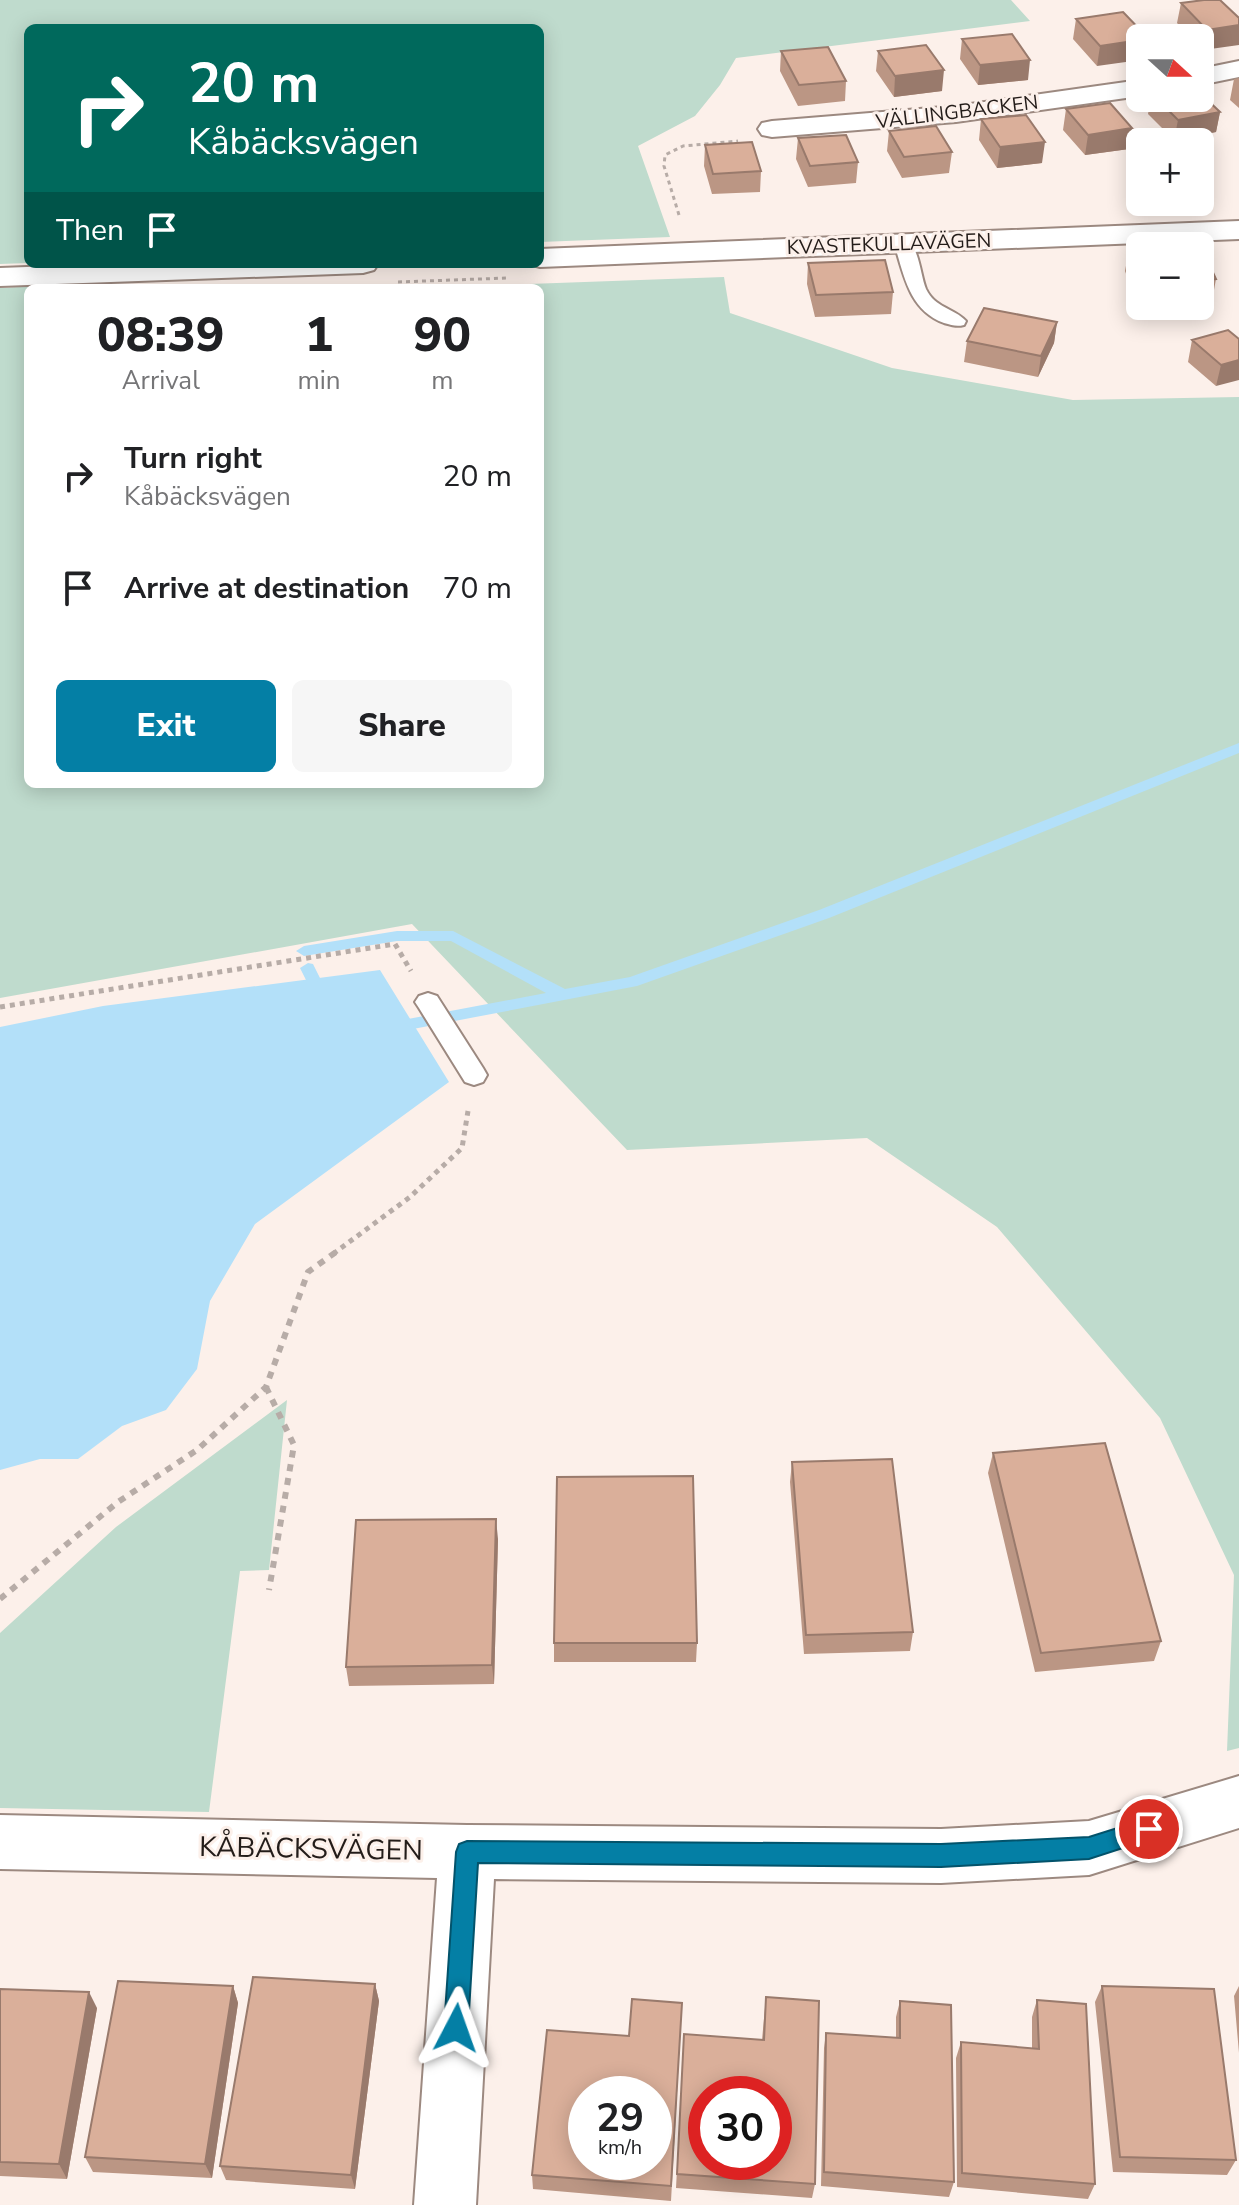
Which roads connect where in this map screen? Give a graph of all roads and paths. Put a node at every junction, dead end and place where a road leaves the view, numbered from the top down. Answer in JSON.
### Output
{"nodes":[{"id":1,"x":1239,"y":69,"type":"edge"},
{"id":2,"x":1214,"y":74,"type":"edge"},
{"id":3,"x":1126,"y":90,"type":"edge"},
{"id":4,"x":772,"y":129,"type":"joint"},
{"id":5,"x":1239,"y":230,"type":"edge"},
{"id":6,"x":903,"y":243,"type":"junction"},
{"id":7,"x":691,"y":252,"type":"junction"},
{"id":8,"x":544,"y":258,"type":"edge"},
{"id":9,"x":251,"y":268,"type":"edge"},
{"id":10,"x":0,"y":277,"type":"edge"},
{"id":11,"x":957,"y":321,"type":"dead end"},
{"id":12,"x":428,"y":1002,"type":"joint"},
{"id":13,"x":0,"y":1007,"type":"edge"},
{"id":14,"x":474,"y":1075,"type":"joint"},
{"id":15,"x":266,"y":1387,"type":"junction"},
{"id":16,"x":269,"y":1590,"type":"dead end"},
{"id":17,"x":0,"y":1599,"type":"edge"},
{"id":18,"x":1239,"y":1802,"type":"edge"},
{"id":19,"x":0,"y":1842,"type":"edge"},
{"id":20,"x":467,"y":1852,"type":"junction"},
{"id":21,"x":445,"y":2205,"type":"edge"}],
"edges":[{"from":1,"to":2,"type":"street"},
{"from":3,"to":4,"type":"street","name":"VÄLLINGBACKEN"},
{"from":4,"to":7,"type":"path"},
{"from":5,"to":6,"type":"street","name":"KVASTEKULLAVÄGEN"},
{"from":6,"to":7,"type":"street","name":"KVASTEKULLAVÄGEN"},
{"from":6,"to":11,"type":"lane"},
{"from":7,"to":8,"type":"street","name":"KVASTEKULLAVÄGEN"},
{"from":9,"to":10,"type":"street"},
{"from":12,"to":13,"type":"path"},
{"from":12,"to":14,"type":"lane"},
{"from":14,"to":15,"type":"path"},
{"from":15,"to":16,"type":"path"},
{"from":15,"to":17,"type":"path"},
{"from":18,"to":20,"type":"street","name":"KÅBÄCKSVÄGEN"},
{"from":19,"to":20,"type":"street","name":"KÅBÄCKSVÄGEN"},
{"from":20,"to":21,"type":"street"}]}
